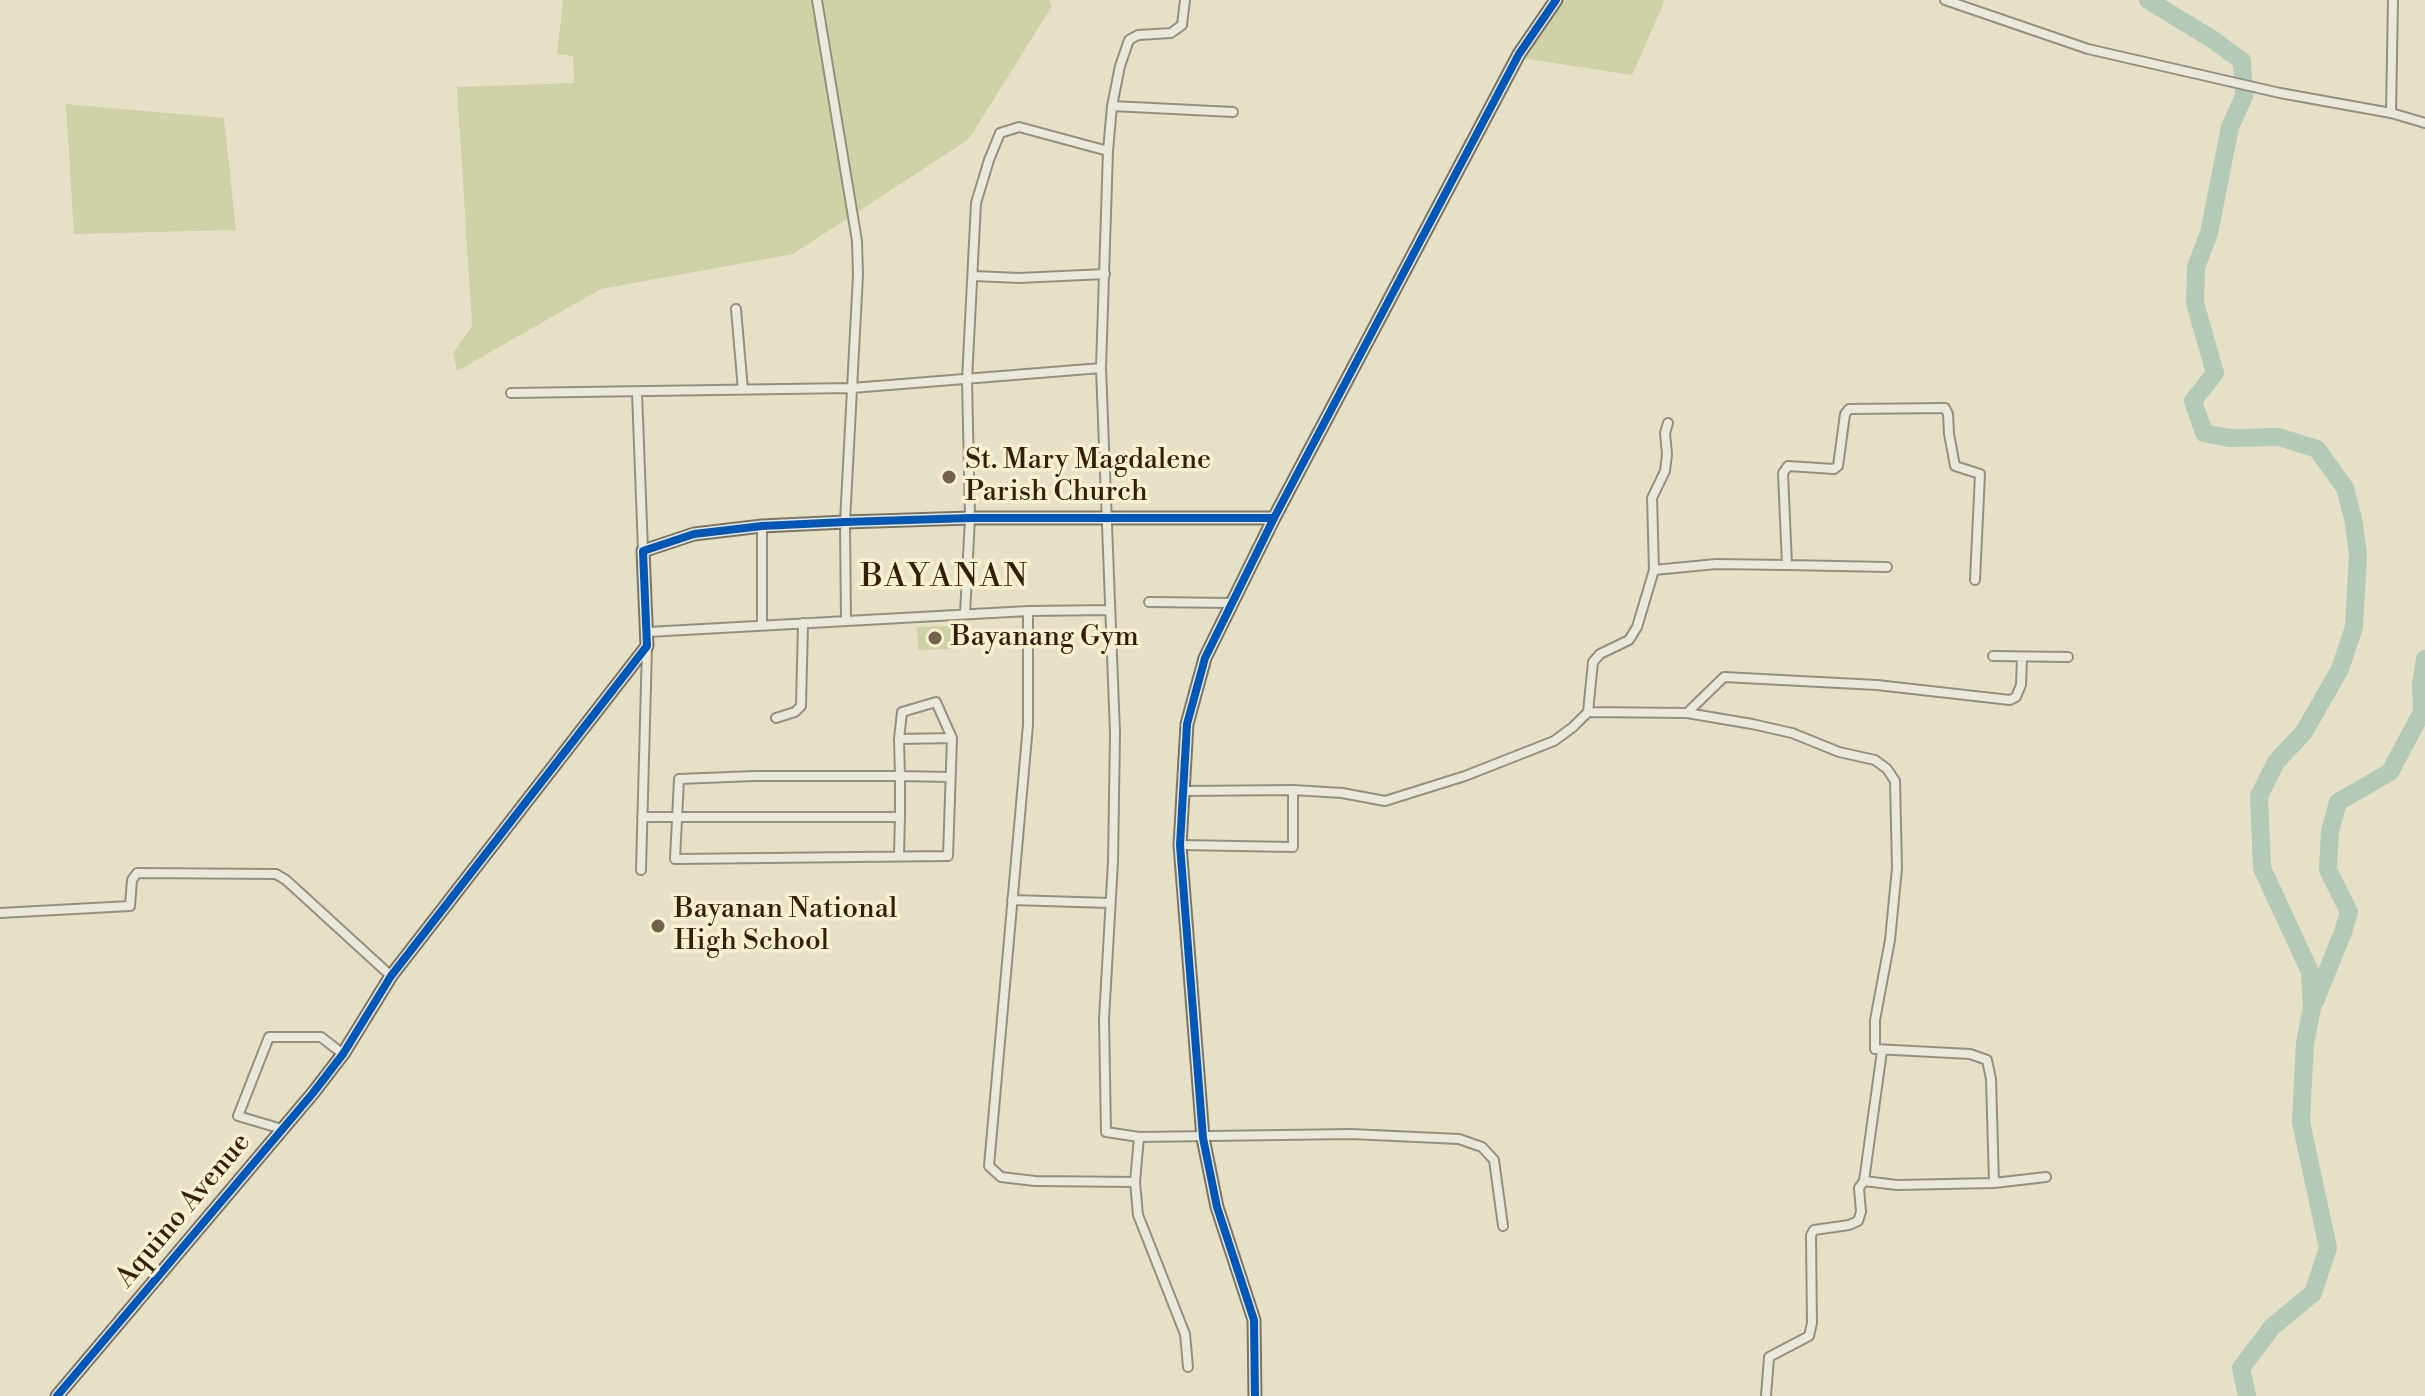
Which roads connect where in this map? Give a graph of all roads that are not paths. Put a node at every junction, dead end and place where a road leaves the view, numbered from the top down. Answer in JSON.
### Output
{"nodes":[{"id":1,"x":817,"y":0,"type":"edge"},
{"id":2,"x":1185,"y":0,"type":"edge"},
{"id":3,"x":1556,"y":0,"type":"edge"},
{"id":4,"x":1945,"y":0,"type":"edge"},
{"id":5,"x":2393,"y":0,"type":"edge"},
{"id":6,"x":1112,"y":106,"type":"junction"},
{"id":7,"x":1233,"y":112,"type":"dead end"},
{"id":8,"x":2391,"y":113,"type":"junction"},
{"id":9,"x":2425,"y":123,"type":"edge"},
{"id":10,"x":1108,"y":151,"type":"junction"},
{"id":11,"x":1105,"y":274,"type":"junction"},
{"id":12,"x":974,"y":276,"type":"junction"},
{"id":13,"x":736,"y":309,"type":"dead end"},
{"id":14,"x":1101,"y":368,"type":"junction"},
{"id":15,"x":967,"y":380,"type":"junction"},
{"id":16,"x":852,"y":388,"type":"junction"},
{"id":17,"x":743,"y":390,"type":"junction"},
{"id":18,"x":637,"y":392,"type":"junction"},
{"id":19,"x":511,"y":393,"type":"dead end"},
{"id":20,"x":1668,"y":423,"type":"dead end"},
{"id":21,"x":970,"y":518,"type":"junction"},
{"id":22,"x":1274,"y":518,"type":"junction"},
{"id":23,"x":1109,"y":519,"type":"junction"},
{"id":24,"x":845,"y":522,"type":"junction"},
{"id":25,"x":762,"y":526,"type":"junction"},
{"id":26,"x":643,"y":551,"type":"junction"},
{"id":27,"x":1787,"y":565,"type":"junction"},
{"id":28,"x":1887,"y":567,"type":"dead end"},
{"id":29,"x":1654,"y":570,"type":"junction"},
{"id":30,"x":1975,"y":580,"type":"dead end"},
{"id":31,"x":1149,"y":602,"type":"dead end"},
{"id":32,"x":1232,"y":603,"type":"junction"},
{"id":33,"x":1109,"y":610,"type":"junction"},
{"id":34,"x":1028,"y":611,"type":"junction"},
{"id":35,"x":965,"y":614,"type":"junction"},
{"id":36,"x":846,"y":620,"type":"junction"},
{"id":37,"x":803,"y":623,"type":"junction"},
{"id":38,"x":762,"y":625,"type":"junction"},
{"id":39,"x":648,"y":632,"type":"junction"},
{"id":40,"x":647,"y":646,"type":"junction"},
{"id":41,"x":1993,"y":656,"type":"dead end"},
{"id":42,"x":2068,"y":657,"type":"dead end"},
{"id":43,"x":2022,"y":658,"type":"junction"},
{"id":44,"x":1588,"y":712,"type":"junction"},
{"id":45,"x":1687,"y":713,"type":"junction"},
{"id":46,"x":776,"y":718,"type":"dead end"},
{"id":47,"x":952,"y":738,"type":"junction"},
{"id":48,"x":899,"y":739,"type":"junction"},
{"id":49,"x":900,"y":776,"type":"junction"},
{"id":50,"x":950,"y":777,"type":"junction"},
{"id":51,"x":1293,"y":790,"type":"junction"},
{"id":52,"x":1183,"y":791,"type":"junction"},
{"id":53,"x":642,"y":817,"type":"junction"},
{"id":54,"x":900,"y":817,"type":"junction"},
{"id":55,"x":677,"y":819,"type":"junction"},
{"id":56,"x":1180,"y":845,"type":"junction"},
{"id":57,"x":899,"y":856,"type":"junction"},
{"id":58,"x":641,"y":870,"type":"dead end"},
{"id":59,"x":1012,"y":900,"type":"junction"},
{"id":60,"x":1110,"y":903,"type":"junction"},
{"id":61,"x":0,"y":913,"type":"edge"},
{"id":62,"x":391,"y":976,"type":"junction"},
{"id":63,"x":1882,"y":1051,"type":"junction"},
{"id":64,"x":343,"y":1054,"type":"junction"},
{"id":65,"x":282,"y":1129,"type":"junction"},
{"id":66,"x":1139,"y":1137,"type":"junction"},
{"id":67,"x":1203,"y":1138,"type":"junction"},
{"id":68,"x":2046,"y":1177,"type":"dead end"},
{"id":69,"x":1864,"y":1181,"type":"junction"},
{"id":70,"x":1135,"y":1182,"type":"junction"},
{"id":71,"x":1994,"y":1183,"type":"junction"},
{"id":72,"x":1503,"y":1226,"type":"dead end"},
{"id":73,"x":1188,"y":1367,"type":"dead end"},
{"id":74,"x":57,"y":1396,"type":"edge"},
{"id":75,"x":1255,"y":1396,"type":"edge"},
{"id":76,"x":1766,"y":1396,"type":"edge"}],
"edges":[{"from":1,"to":16,"type":"street"},
{"from":2,"to":6,"type":"street"},
{"from":3,"to":22,"type":"street"},
{"from":4,"to":8,"type":"street"},
{"from":5,"to":8,"type":"street"},
{"from":6,"to":7,"type":"street"},
{"from":6,"to":10,"type":"street"},
{"from":8,"to":9,"type":"street"},
{"from":10,"to":11,"type":"street"},
{"from":10,"to":12,"type":"street"},
{"from":11,"to":12,"type":"street"},
{"from":11,"to":14,"type":"street"},
{"from":12,"to":15,"type":"street"},
{"from":13,"to":17,"type":"street"},
{"from":14,"to":15,"type":"street"},
{"from":14,"to":23,"type":"street"},
{"from":15,"to":16,"type":"street"},
{"from":15,"to":21,"type":"street"},
{"from":16,"to":17,"type":"street"},
{"from":16,"to":24,"type":"street"},
{"from":17,"to":18,"type":"street"},
{"from":18,"to":19,"type":"street"},
{"from":18,"to":26,"type":"street"},
{"from":20,"to":29,"type":"street"},
{"from":21,"to":23,"type":"street"},
{"from":21,"to":24,"type":"street"},
{"from":21,"to":35,"type":"street"},
{"from":22,"to":23,"type":"street"},
{"from":22,"to":32,"type":"street"},
{"from":23,"to":33,"type":"street"},
{"from":24,"to":25,"type":"street"},
{"from":24,"to":36,"type":"street"},
{"from":25,"to":26,"type":"street"},
{"from":25,"to":38,"type":"street"},
{"from":26,"to":39,"type":"street"},
{"from":27,"to":28,"type":"street"},
{"from":27,"to":29,"type":"street"},
{"from":27,"to":30,"type":"street"},
{"from":29,"to":44,"type":"street"},
{"from":31,"to":32,"type":"street"},
{"from":32,"to":52,"type":"street"},
{"from":33,"to":34,"type":"street"},
{"from":33,"to":60,"type":"street"},
{"from":34,"to":35,"type":"street"},
{"from":34,"to":59,"type":"street"},
{"from":35,"to":36,"type":"street"},
{"from":36,"to":37,"type":"street"},
{"from":37,"to":38,"type":"street"},
{"from":37,"to":46,"type":"street"},
{"from":38,"to":39,"type":"street"},
{"from":39,"to":40,"type":"street"},
{"from":40,"to":53,"type":"street"},
{"from":40,"to":62,"type":"street","name":"Aquino Avenue"},
{"from":41,"to":43,"type":"street"},
{"from":42,"to":43,"type":"street"},
{"from":43,"to":45,"type":"street"},
{"from":44,"to":45,"type":"street"},
{"from":44,"to":51,"type":"street"},
{"from":45,"to":63,"type":"street"},
{"from":47,"to":48,"type":"street"},
{"from":47,"to":48,"type":"street"},
{"from":47,"to":50,"type":"street"},
{"from":48,"to":49,"type":"street"},
{"from":49,"to":50,"type":"street"},
{"from":49,"to":54,"type":"street"},
{"from":49,"to":55,"type":"street"},
{"from":50,"to":57,"type":"street"},
{"from":51,"to":52,"type":"street"},
{"from":51,"to":56,"type":"street"},
{"from":52,"to":56,"type":"street"},
{"from":53,"to":55,"type":"street"},
{"from":53,"to":58,"type":"street"},
{"from":54,"to":55,"type":"street"},
{"from":54,"to":57,"type":"street"},
{"from":55,"to":57,"type":"street"},
{"from":56,"to":67,"type":"street"},
{"from":59,"to":60,"type":"street"},
{"from":59,"to":70,"type":"street"},
{"from":60,"to":66,"type":"street"},
{"from":61,"to":62,"type":"street"},
{"from":62,"to":64,"type":"street","name":"Aquino Avenue"},
{"from":63,"to":69,"type":"street"},
{"from":63,"to":71,"type":"street"},
{"from":64,"to":65,"type":"street","name":"Aquino Avenue"},
{"from":64,"to":65,"type":"street"},
{"from":65,"to":74,"type":"street","name":"Aquino Avenue"},
{"from":66,"to":67,"type":"street"},
{"from":66,"to":70,"type":"street"},
{"from":67,"to":72,"type":"street"},
{"from":67,"to":75,"type":"street"},
{"from":68,"to":71,"type":"street"},
{"from":69,"to":71,"type":"street"},
{"from":69,"to":76,"type":"street"},
{"from":70,"to":73,"type":"street"}]}
